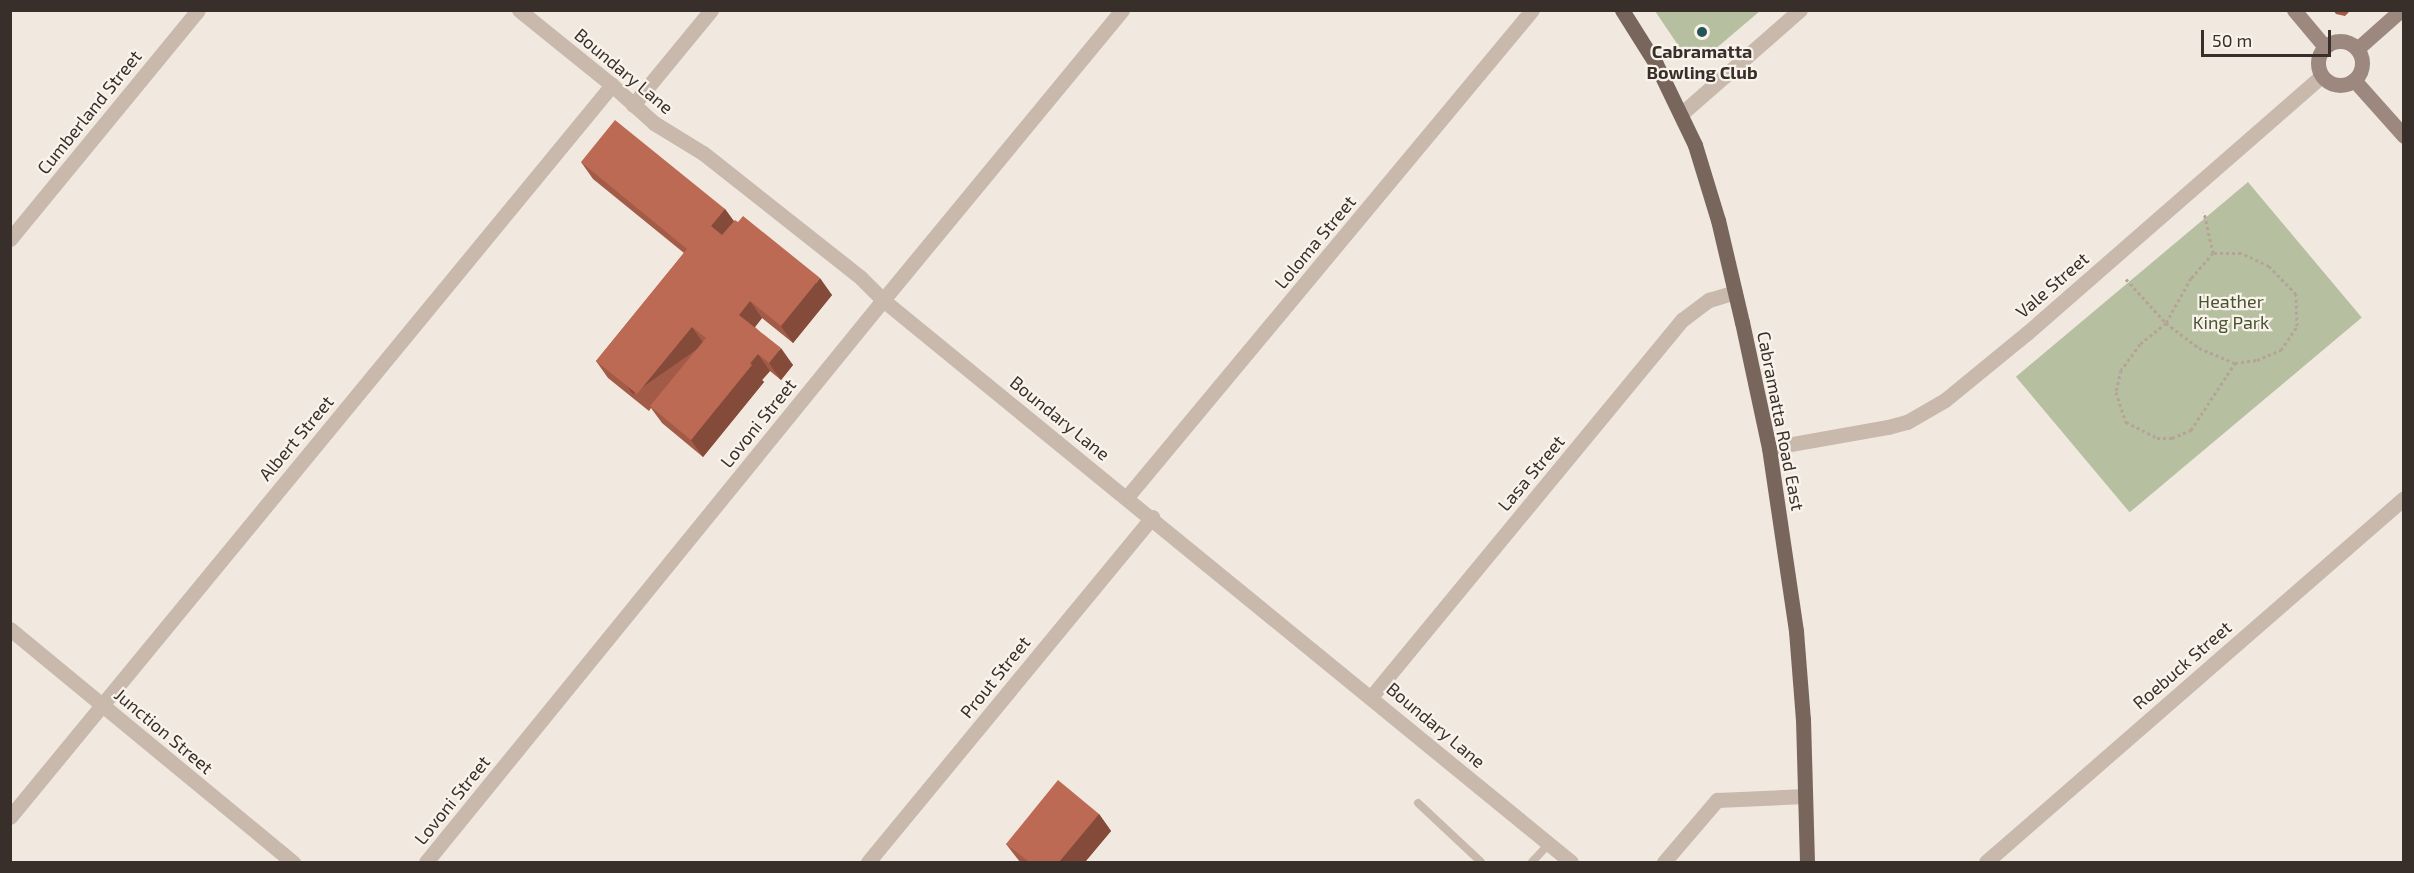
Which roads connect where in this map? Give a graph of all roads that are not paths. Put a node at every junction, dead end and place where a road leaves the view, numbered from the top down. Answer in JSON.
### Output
{"nodes":[{"id":1,"x":198,"y":10,"type":"edge"},
{"id":2,"x":519,"y":10,"type":"edge"},
{"id":3,"x":711,"y":10,"type":"edge"},
{"id":4,"x":1122,"y":10,"type":"edge"},
{"id":5,"x":1532,"y":10,"type":"edge"},
{"id":6,"x":1622,"y":10,"type":"edge"},
{"id":7,"x":1800,"y":10,"type":"edge"},
{"id":8,"x":2294,"y":10,"type":"edge"},
{"id":9,"x":2401,"y":10,"type":"edge"},
{"id":10,"x":2325,"y":46,"type":"junction"},
{"id":11,"x":2356,"y":49,"type":"junction"},
{"id":12,"x":2322,"y":76,"type":"junction"},
{"id":13,"x":2354,"y":80,"type":"junction"},
{"id":14,"x":612,"y":85,"type":"junction"},
{"id":15,"x":633,"y":105,"type":"junction"},
{"id":16,"x":1681,"y":114,"type":"junction"},
{"id":17,"x":2403,"y":136,"type":"edge"},
{"id":18,"x":10,"y":239,"type":"edge"},
{"id":19,"x":1735,"y":292,"type":"junction"},
{"id":20,"x":883,"y":300,"type":"junction"},
{"id":21,"x":1769,"y":448,"type":"junction"},
{"id":22,"x":1127,"y":498,"type":"junction"},
{"id":23,"x":2403,"y":498,"type":"edge"},
{"id":24,"x":1152,"y":517,"type":"junction"},
{"id":25,"x":10,"y":629,"type":"edge"},
{"id":26,"x":1371,"y":697,"type":"junction"},
{"id":27,"x":102,"y":704,"type":"junction"},
{"id":28,"x":1805,"y":796,"type":"junction"},
{"id":29,"x":1418,"y":803,"type":"dead end"},
{"id":30,"x":10,"y":817,"type":"edge"},
{"id":31,"x":1549,"y":844,"type":"junction"},
{"id":32,"x":293,"y":862,"type":"edge"},
{"id":33,"x":426,"y":862,"type":"edge"},
{"id":34,"x":868,"y":862,"type":"edge"},
{"id":35,"x":1481,"y":862,"type":"edge"},
{"id":36,"x":1532,"y":862,"type":"edge"},
{"id":37,"x":1569,"y":862,"type":"edge"},
{"id":38,"x":1664,"y":862,"type":"edge"},
{"id":39,"x":1807,"y":862,"type":"edge"},
{"id":40,"x":1986,"y":862,"type":"edge"}],
"edges":[{"from":1,"to":18,"type":"street","name":"Cumberland Street"},
{"from":2,"to":14,"type":"street","name":"Boundary Lane"},
{"from":3,"to":15,"type":"street"},
{"from":4,"to":20,"type":"street","name":"Lovoni Street"},
{"from":5,"to":22,"type":"street","name":"Loloma Street"},
{"from":6,"to":16,"type":"main road","name":"Cabramatta Road East"},
{"from":7,"to":16,"type":"street"},
{"from":8,"to":10,"type":"street"},
{"from":9,"to":11,"type":"street"},
{"from":10,"to":11,"type":"street"},
{"from":10,"to":12,"type":"street"},
{"from":11,"to":13,"type":"street"},
{"from":12,"to":13,"type":"street"},
{"from":12,"to":21,"type":"street","name":"Vale Street"},
{"from":13,"to":17,"type":"street"},
{"from":14,"to":15,"type":"street","name":"Boundary Lane"},
{"from":14,"to":27,"type":"street","name":"Albert Street"},
{"from":15,"to":20,"type":"street","name":"Boundary Lane"},
{"from":16,"to":19,"type":"main road","name":"Cabramatta Road East"},
{"from":19,"to":21,"type":"main road","name":"Cabramatta Road East"},
{"from":19,"to":26,"type":"street","name":"Lasa Street"},
{"from":20,"to":22,"type":"street","name":"Boundary Lane"},
{"from":20,"to":33,"type":"street","name":"Lovoni Street"},
{"from":21,"to":28,"type":"main road","name":"Cabramatta Road East"},
{"from":22,"to":24,"type":"street","name":"Boundary Lane"},
{"from":23,"to":40,"type":"street","name":"Roebuck Street"},
{"from":24,"to":26,"type":"street","name":"Boundary Lane"},
{"from":24,"to":34,"type":"street","name":"Prout Street"},
{"from":25,"to":27,"type":"street","name":"Junction Street"},
{"from":26,"to":31,"type":"street","name":"Boundary Lane"},
{"from":27,"to":30,"type":"street","name":"Albert Street"},
{"from":27,"to":32,"type":"street","name":"Junction Street"},
{"from":28,"to":38,"type":"street"},
{"from":28,"to":39,"type":"main road","name":"Cabramatta Road East"},
{"from":29,"to":35,"type":"lane"},
{"from":31,"to":36,"type":"lane"},
{"from":31,"to":37,"type":"street","name":"Boundary Lane"}]}
